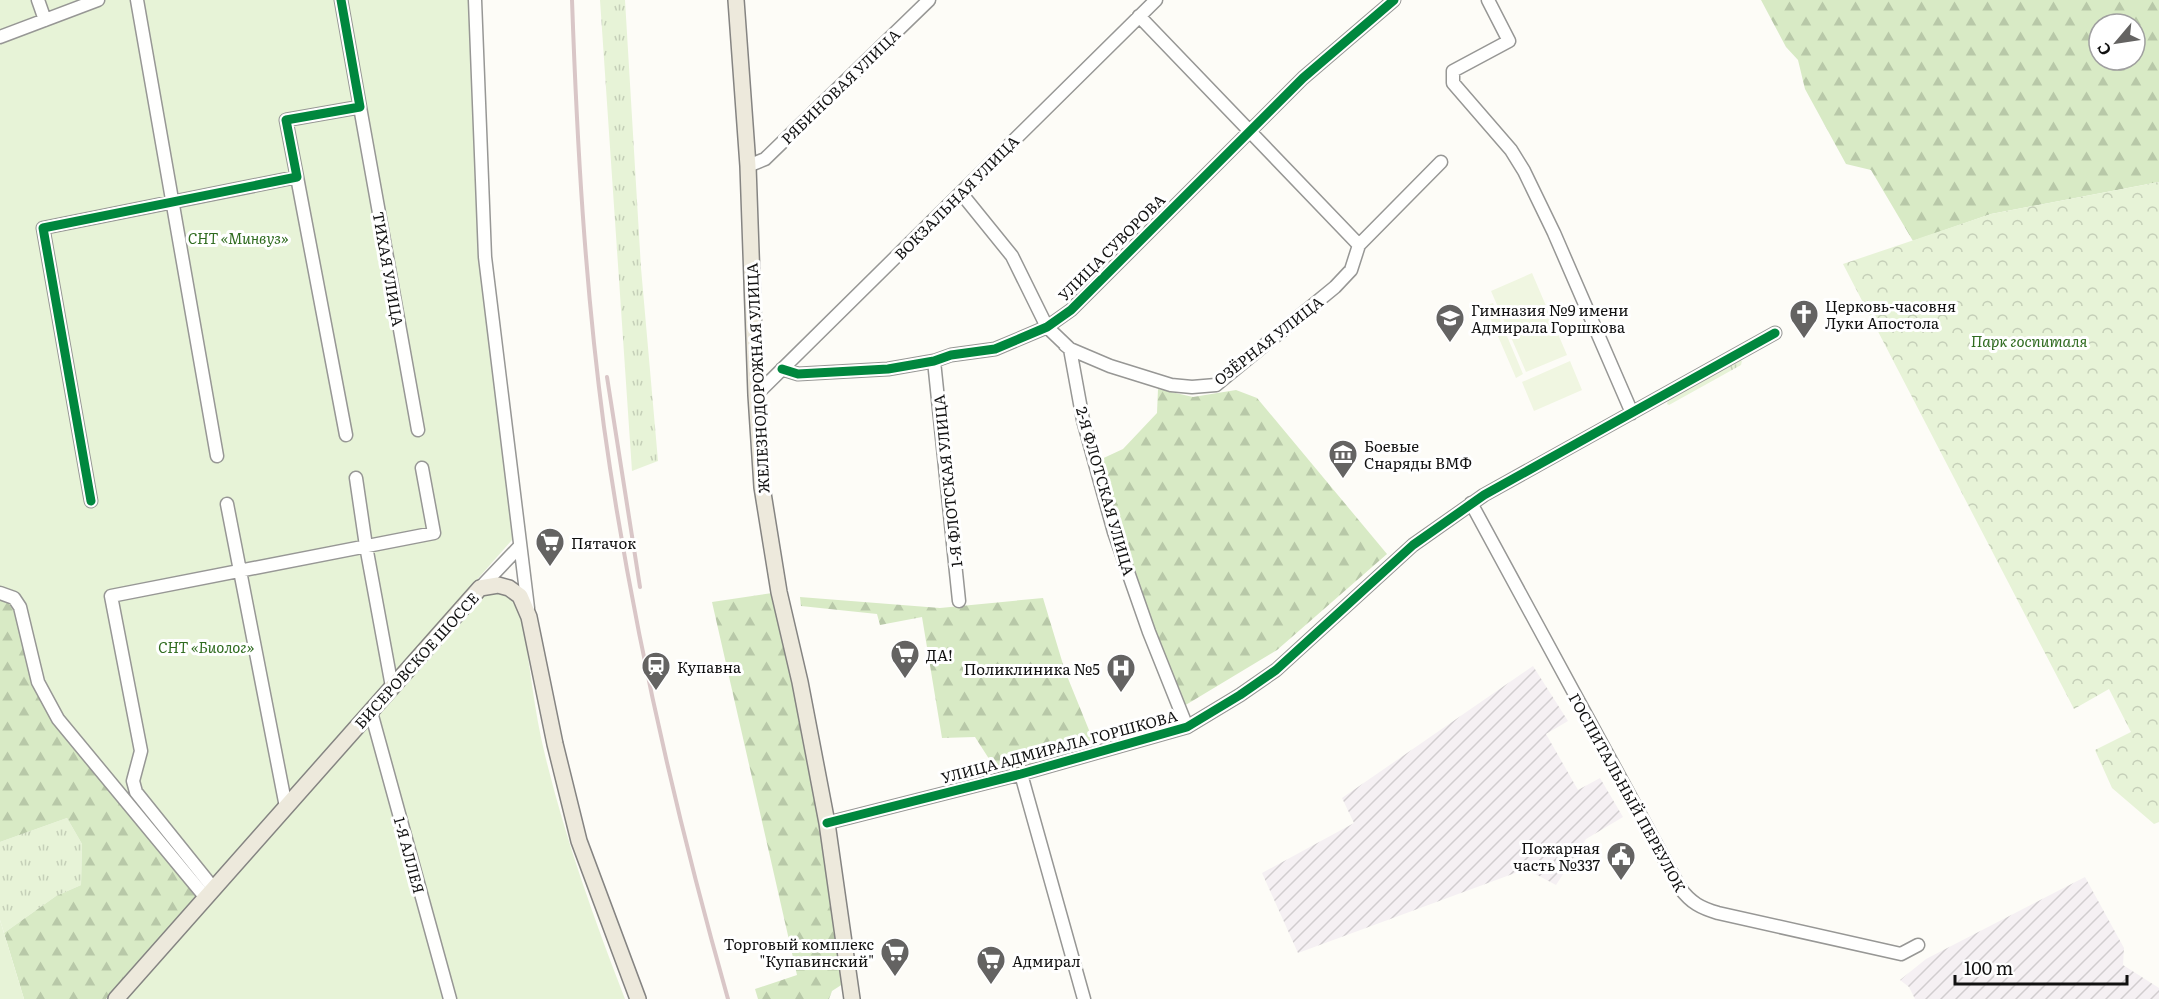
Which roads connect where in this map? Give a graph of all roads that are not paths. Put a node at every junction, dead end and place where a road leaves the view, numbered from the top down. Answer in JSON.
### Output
{"nodes":[{"id":1,"x":38,"y":0,"type":"edge"},
{"id":2,"x":98,"y":0,"type":"edge"},
{"id":3,"x":137,"y":0,"type":"edge"},
{"id":4,"x":341,"y":0,"type":"edge"},
{"id":5,"x":475,"y":0,"type":"edge"},
{"id":6,"x":736,"y":0,"type":"edge"},
{"id":7,"x":929,"y":0,"type":"edge"},
{"id":8,"x":1156,"y":0,"type":"edge"},
{"id":9,"x":1394,"y":0,"type":"edge"},
{"id":10,"x":1488,"y":0,"type":"edge"},
{"id":11,"x":1139,"y":16,"type":"junction"},
{"id":12,"x":45,"y":20,"type":"junction"},
{"id":13,"x":0,"y":37,"type":"edge"},
{"id":14,"x":360,"y":107,"type":"junction"},
{"id":15,"x":1249,"y":130,"type":"junction"},
{"id":16,"x":1441,"y":162,"type":"dead end"},
{"id":17,"x":748,"y":166,"type":"junction"},
{"id":18,"x":297,"y":177,"type":"junction"},
{"id":19,"x":961,"y":193,"type":"junction"},
{"id":20,"x":174,"y":201,"type":"junction"},
{"id":21,"x":1359,"y":245,"type":"junction"},
{"id":22,"x":1047,"y":327,"type":"junction"},
{"id":23,"x":1775,"y":333,"type":"dead end"},
{"id":24,"x":1070,"y":349,"type":"junction"},
{"id":25,"x":934,"y":361,"type":"junction"},
{"id":26,"x":782,"y":369,"type":"junction"},
{"id":27,"x":756,"y":394,"type":"junction"},
{"id":28,"x":1632,"y":413,"type":"junction"},
{"id":29,"x":418,"y":430,"type":"dead end"},
{"id":30,"x":346,"y":435,"type":"dead end"},
{"id":31,"x":217,"y":456,"type":"dead end"},
{"id":32,"x":422,"y":468,"type":"dead end"},
{"id":33,"x":356,"y":478,"type":"dead end"},
{"id":34,"x":91,"y":501,"type":"dead end"},
{"id":35,"x":1471,"y":503,"type":"junction"},
{"id":36,"x":226,"y":504,"type":"dead end"},
{"id":37,"x":366,"y":546,"type":"junction"},
{"id":38,"x":520,"y":546,"type":"junction"},
{"id":39,"x":239,"y":570,"type":"junction"},
{"id":40,"x":480,"y":588,"type":"junction"},
{"id":41,"x":0,"y":593,"type":"edge"},
{"id":42,"x":959,"y":601,"type":"dead end"},
{"id":43,"x":529,"y":617,"type":"junction"},
{"id":44,"x":392,"y":687,"type":"junction"},
{"id":45,"x":371,"y":712,"type":"junction"},
{"id":46,"x":1187,"y":727,"type":"junction"},
{"id":47,"x":1021,"y":774,"type":"junction"},
{"id":48,"x":286,"y":807,"type":"junction"},
{"id":49,"x":827,"y":823,"type":"junction"},
{"id":50,"x":210,"y":893,"type":"junction"},
{"id":51,"x":1918,"y":945,"type":"dead end"},
{"id":52,"x":116,"y":999,"type":"edge"},
{"id":53,"x":450,"y":999,"type":"edge"},
{"id":54,"x":638,"y":999,"type":"edge"},
{"id":55,"x":852,"y":999,"type":"edge"},
{"id":56,"x":1084,"y":999,"type":"edge"}],
"edges":[{"from":1,"to":12,"type":"street"},
{"from":2,"to":12,"type":"street"},
{"from":3,"to":20,"type":"street"},
{"from":4,"to":14,"type":"street","name":"ТИХАЯ УЛИЦА"},
{"from":5,"to":38,"type":"street"},
{"from":6,"to":17,"type":"main road","name":"ЖЕЛЕЗНОДОРОЖНАЯ УЛИЦА"},
{"from":7,"to":17,"type":"street","name":"РЯБИНОВАЯ УЛИЦА"},
{"from":8,"to":11,"type":"street","name":"ВОКЗАЛЬНАЯ УЛИЦА"},
{"from":9,"to":15,"type":"street","name":"УЛИЦА СУВОРОВА"},
{"from":10,"to":28,"type":"street"},
{"from":11,"to":15,"type":"street"},
{"from":11,"to":19,"type":"street","name":"ВОКЗАЛЬНАЯ УЛИЦА"},
{"from":12,"to":13,"type":"street"},
{"from":14,"to":18,"type":"street"},
{"from":14,"to":29,"type":"street","name":"ТИХАЯ УЛИЦА"},
{"from":15,"to":21,"type":"street"},
{"from":15,"to":22,"type":"street","name":"УЛИЦА СУВОРОВА"},
{"from":16,"to":21,"type":"street","name":"ОЗЁРНАЯ УЛИЦА"},
{"from":17,"to":27,"type":"main road","name":"ЖЕЛЕЗНОДОРОЖНАЯ УЛИЦА"},
{"from":18,"to":20,"type":"street"},
{"from":18,"to":30,"type":"street"},
{"from":19,"to":22,"type":"street"},
{"from":19,"to":26,"type":"street","name":"ВОКЗАЛЬНАЯ УЛИЦА"},
{"from":20,"to":31,"type":"street"},
{"from":20,"to":34,"type":"street"},
{"from":21,"to":24,"type":"street","name":"ОЗЁРНАЯ УЛИЦА"},
{"from":22,"to":24,"type":"street","name":"ОЗЁРНАЯ УЛИЦА"},
{"from":22,"to":25,"type":"street","name":"УЛИЦА СУВОРОВА"},
{"from":23,"to":28,"type":"street","name":"УЛИЦА АДМИРАЛА ГОРШКОВА"},
{"from":24,"to":46,"type":"street","name":"2-Я ФЛОТСКАЯ УЛИЦА"},
{"from":25,"to":26,"type":"street","name":"УЛИЦА СУВОРОВА"},
{"from":25,"to":42,"type":"street","name":"1-Я ФЛОТСКАЯ УЛИЦА"},
{"from":26,"to":27,"type":"street","name":"ВОКЗАЛЬНАЯ УЛИЦА"},
{"from":27,"to":49,"type":"main road","name":"ЖЕЛЕЗНОДОРОЖНАЯ УЛИЦА"},
{"from":28,"to":35,"type":"street","name":"УЛИЦА АДМИРАЛА ГОРШКОВА"},
{"from":32,"to":37,"type":"street"},
{"from":33,"to":37,"type":"street"},
{"from":35,"to":46,"type":"street","name":"УЛИЦА АДМИРАЛА ГОРШКОВА"},
{"from":35,"to":51,"type":"street","name":"ГОСПИТАЛЬНЫЙ ПЕРЕУЛОК"},
{"from":36,"to":39,"type":"street"},
{"from":37,"to":39,"type":"street"},
{"from":37,"to":44,"type":"street"},
{"from":38,"to":40,"type":"street"},
{"from":38,"to":43,"type":"street"},
{"from":39,"to":48,"type":"street"},
{"from":39,"to":50,"type":"street"},
{"from":40,"to":43,"type":"main road","name":"БИСЕРОВСКОЕ ШОССЕ"},
{"from":40,"to":44,"type":"main road","name":"БИСЕРОВСКОЕ ШОССЕ"},
{"from":41,"to":50,"type":"street"},
{"from":43,"to":54,"type":"main road","name":"БИСЕРОВСКОЕ ШОССЕ"},
{"from":44,"to":45,"type":"main road","name":"БИСЕРОВСКОЕ ШОССЕ"},
{"from":45,"to":48,"type":"main road","name":"БИСЕРОВСКОЕ ШОССЕ"},
{"from":45,"to":53,"type":"street","name":"1-Я АЛЛЕЯ"},
{"from":46,"to":47,"type":"street","name":"УЛИЦА АДМИРАЛА ГОРШКОВА"},
{"from":47,"to":49,"type":"street","name":"УЛИЦА АДМИРАЛА ГОРШКОВА"},
{"from":47,"to":56,"type":"street"},
{"from":48,"to":50,"type":"main road","name":"БИСЕРОВСКОЕ ШОССЕ"},
{"from":49,"to":55,"type":"main road","name":"ЖЕЛЕЗНОДОРОЖНАЯ УЛИЦА"},
{"from":50,"to":52,"type":"main road","name":"БИСЕРОВСКОЕ ШОССЕ"}]}
